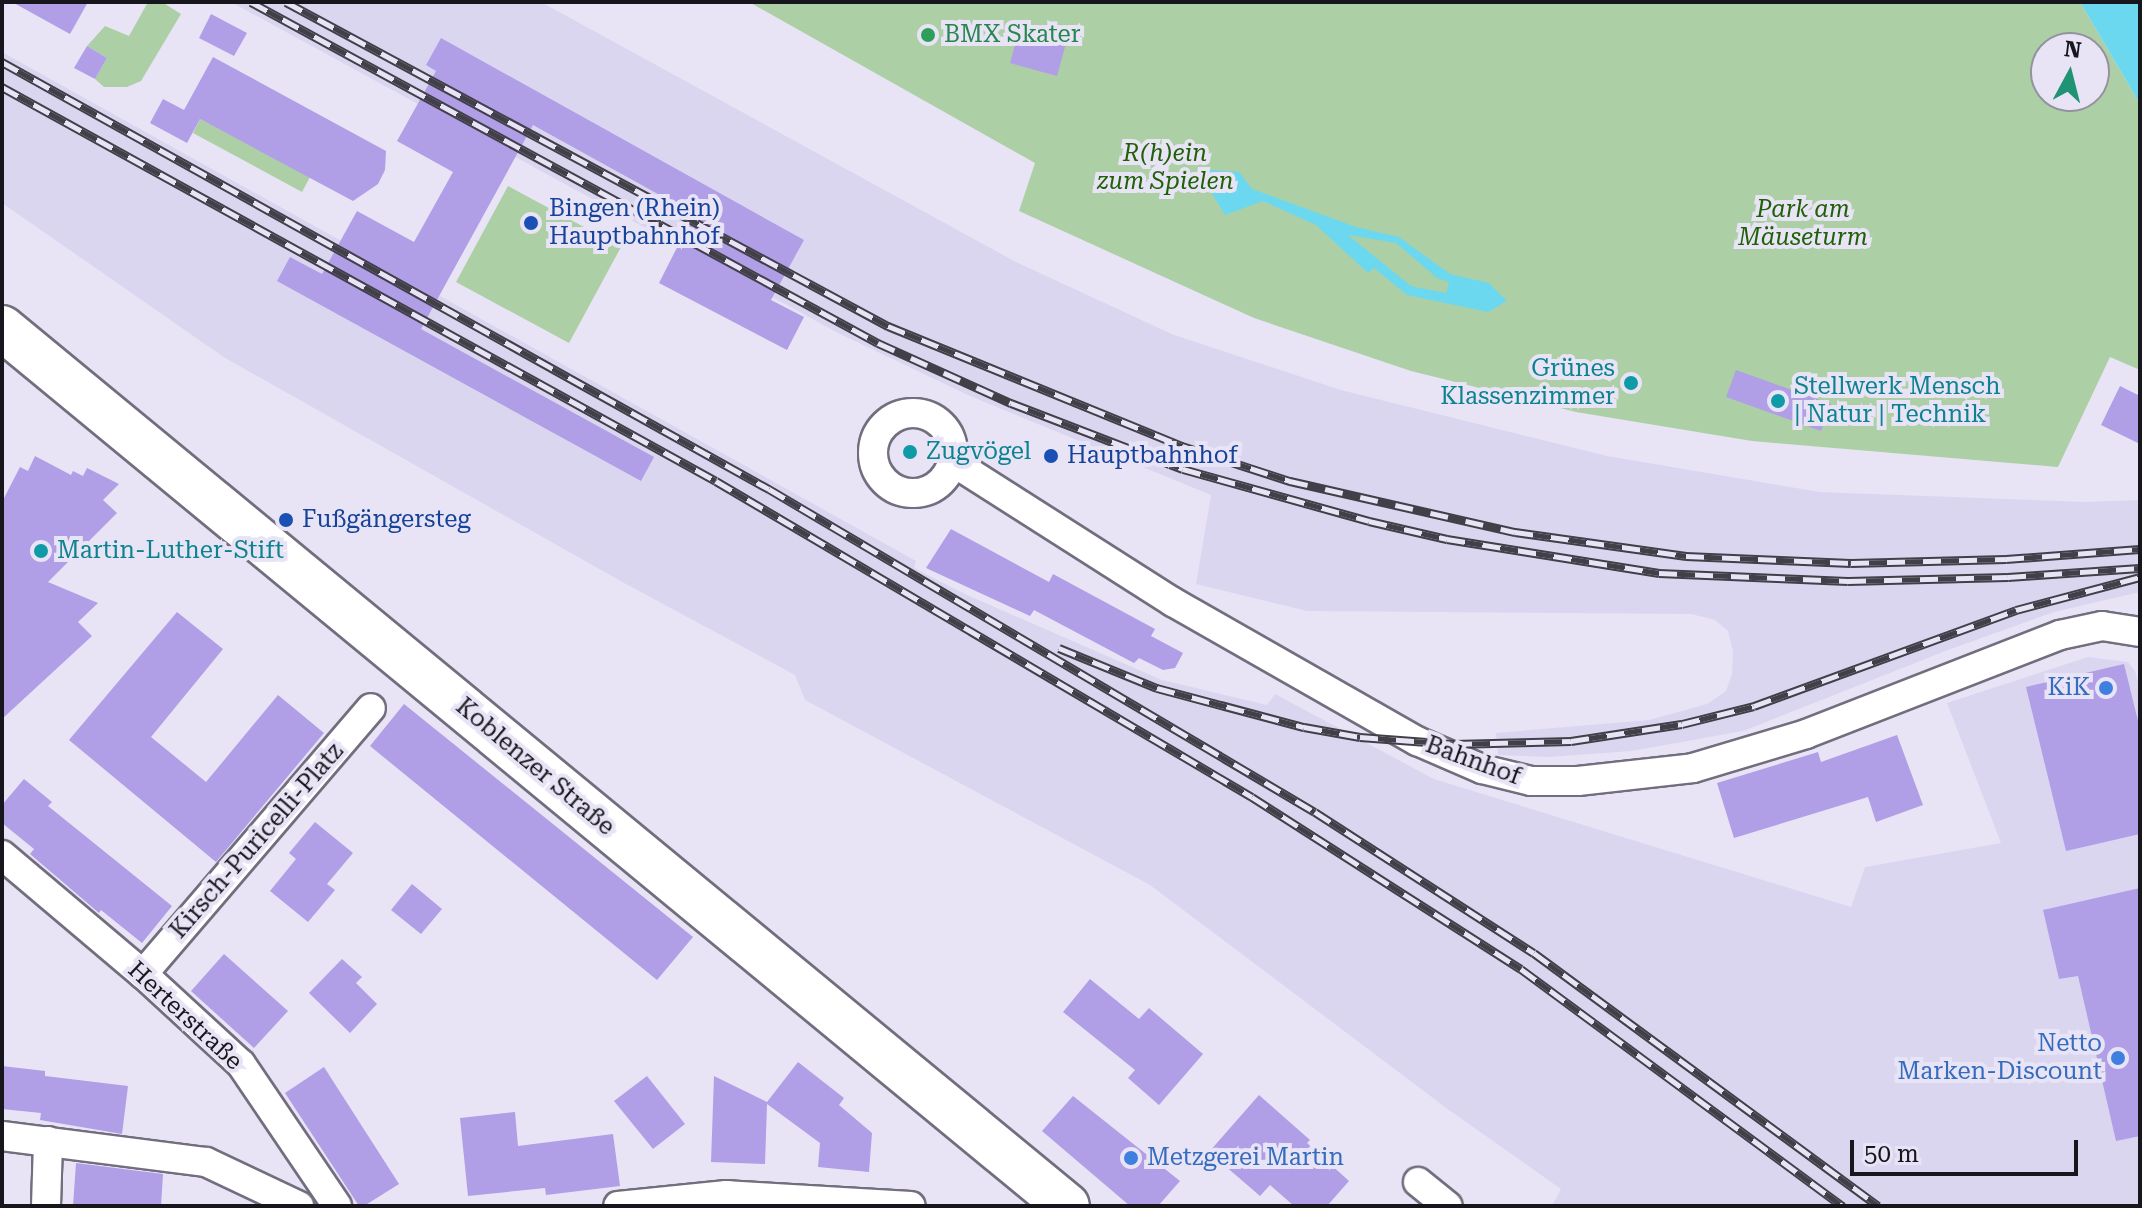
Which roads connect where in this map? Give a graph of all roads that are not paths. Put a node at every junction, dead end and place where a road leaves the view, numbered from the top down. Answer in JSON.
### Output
{"nodes":[{"id":1,"x":2,"y":328,"type":"edge"},
{"id":2,"x":953,"y":462,"type":"dead end"},
{"id":3,"x":2140,"y":632,"type":"edge"},
{"id":4,"x":371,"y":708,"type":"dead end"},
{"id":5,"x":2,"y":855,"type":"edge"},
{"id":6,"x":143,"y":974,"type":"junction"},
{"id":7,"x":2,"y":1136,"type":"edge"},
{"id":8,"x":48,"y":1141,"type":"junction"},
{"id":9,"x":1418,"y":1182,"type":"dead end"},
{"id":10,"x":730,"y":1201,"type":"edge"},
{"id":11,"x":46,"y":1206,"type":"edge"},
{"id":12,"x":299,"y":1206,"type":"edge"},
{"id":13,"x":337,"y":1206,"type":"edge"},
{"id":14,"x":618,"y":1206,"type":"edge"},
{"id":15,"x":911,"y":1206,"type":"edge"},
{"id":16,"x":1067,"y":1206,"type":"edge"},
{"id":17,"x":1448,"y":1206,"type":"edge"}],
"edges":[{"from":1,"to":16,"type":"main road","name":"Koblenzer Straße"},
{"from":2,"to":3,"type":"street","name":"Bahnhof"},
{"from":4,"to":6,"type":"street","name":"Kirsch-Puricelli-Platz"},
{"from":5,"to":6,"type":"street","name":"Herterstraße"},
{"from":6,"to":13,"type":"street","name":"Herterstraße"},
{"from":7,"to":8,"type":"street"},
{"from":8,"to":11,"type":"street"},
{"from":8,"to":12,"type":"street"},
{"from":9,"to":17,"type":"street"},
{"from":10,"to":14,"type":"street"},
{"from":10,"to":15,"type":"street"}]}
